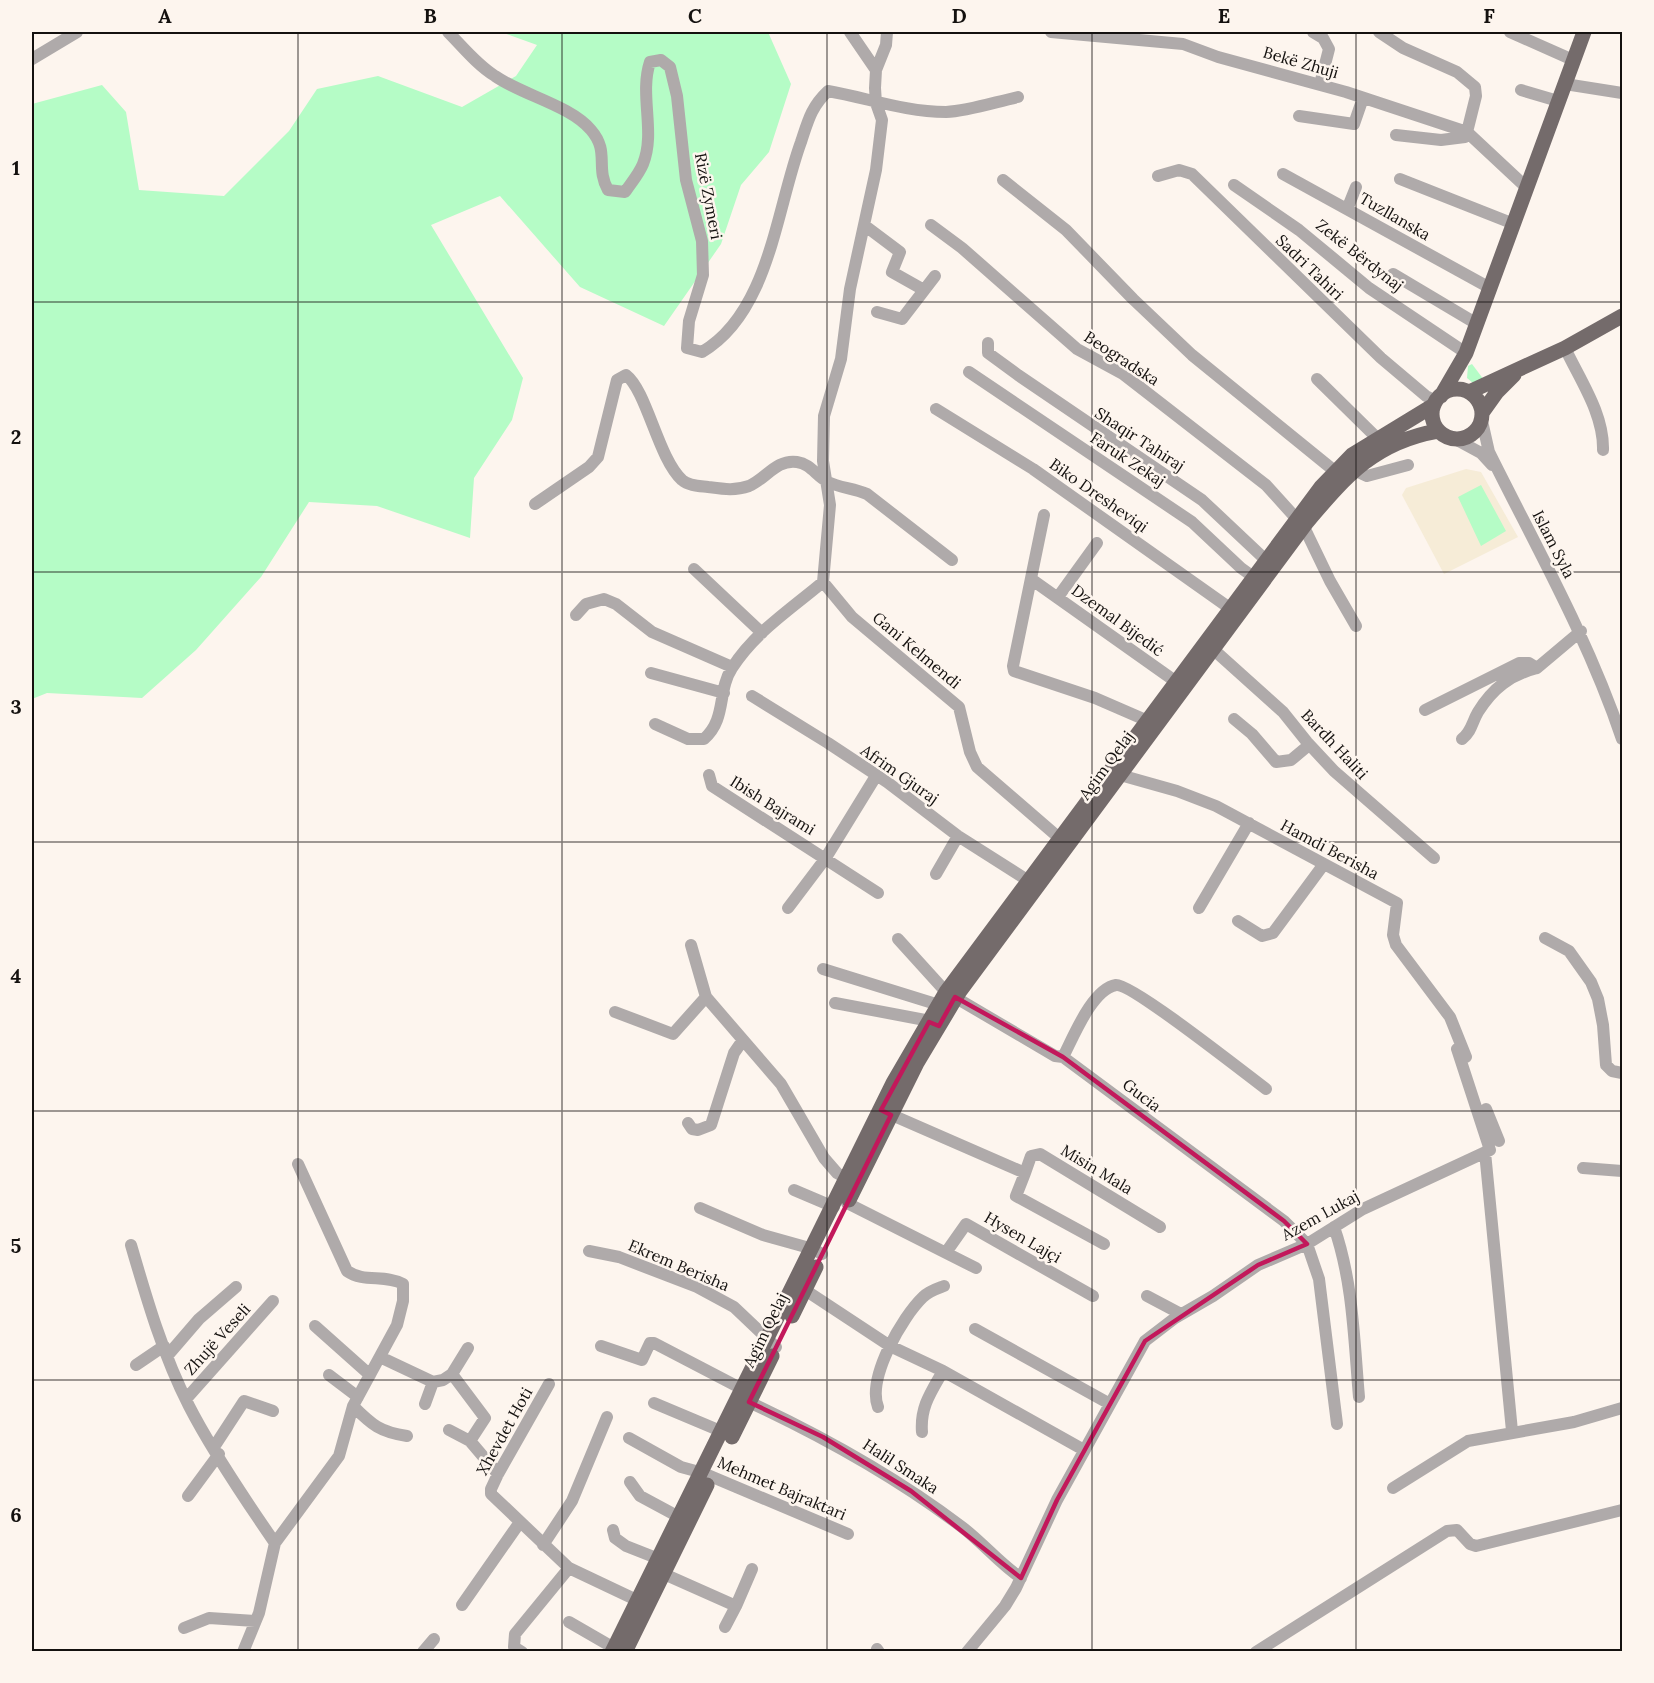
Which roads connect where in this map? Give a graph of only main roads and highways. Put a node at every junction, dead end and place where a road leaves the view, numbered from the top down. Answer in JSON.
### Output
{"nodes":[{"id":1,"x":1584,"y":32,"type":"edge"},
{"id":2,"x":1623,"y":316,"type":"edge"},
{"id":3,"x":1466,"y":353,"type":"junction"},
{"id":4,"x":1526,"y":366,"type":"junction"},
{"id":5,"x":1467,"y":391,"type":"junction"},
{"id":6,"x":1437,"y":401,"type":"junction"},
{"id":7,"x":1482,"y":417,"type":"junction"},
{"id":8,"x":1438,"y":431,"type":"junction"},
{"id":9,"x":1344,"y":473,"type":"junction"},
{"id":10,"x":1235,"y":612,"type":"junction"},
{"id":11,"x":1180,"y":685,"type":"junction"},
{"id":12,"x":1115,"y":774,"type":"junction"},
{"id":13,"x":748,"y":1395,"type":"junction"},
{"id":14,"x":707,"y":1474,"type":"junction"},
{"id":15,"x":643,"y":1603,"type":"junction"},
{"id":16,"x":617,"y":1650,"type":"edge"}],
"edges":[{"from":1,"to":3,"type":"main road"},
{"from":2,"to":4,"type":"main road"},
{"from":3,"to":5,"type":"main road"},
{"from":3,"to":6,"type":"main road"},
{"from":4,"to":5,"type":"main road"},
{"from":4,"to":7,"type":"main road"},
{"from":5,"to":6,"type":"main road"},
{"from":5,"to":7,"type":"main road"},
{"from":6,"to":8,"type":"main road"},
{"from":6,"to":9,"type":"main road","name":"Agim Qelaj"},
{"from":7,"to":8,"type":"main road"},
{"from":8,"to":9,"type":"main road","name":"Agim Qelaj"},
{"from":9,"to":10,"type":"main road","name":"Agim Qelaj"},
{"from":10,"to":11,"type":"main road","name":"Agim Qelaj"},
{"from":10,"to":11,"type":"main road","name":"Agim Qelaj"},
{"from":11,"to":12,"type":"main road","name":"Agim Qelaj"},
{"from":11,"to":12,"type":"main road","name":"Agim Qelaj"},
{"from":12,"to":13,"type":"main road","name":"Agim Qelaj"},
{"from":13,"to":14,"type":"main road","name":"Agim Qelaj"},
{"from":13,"to":14,"type":"main road","name":"Agim Qelaj"},
{"from":14,"to":15,"type":"main road","name":"Agim Qelaj"},
{"from":14,"to":15,"type":"main road","name":"Agim Qelaj"},
{"from":15,"to":16,"type":"main road","name":"Agim Qelaj"}]}
